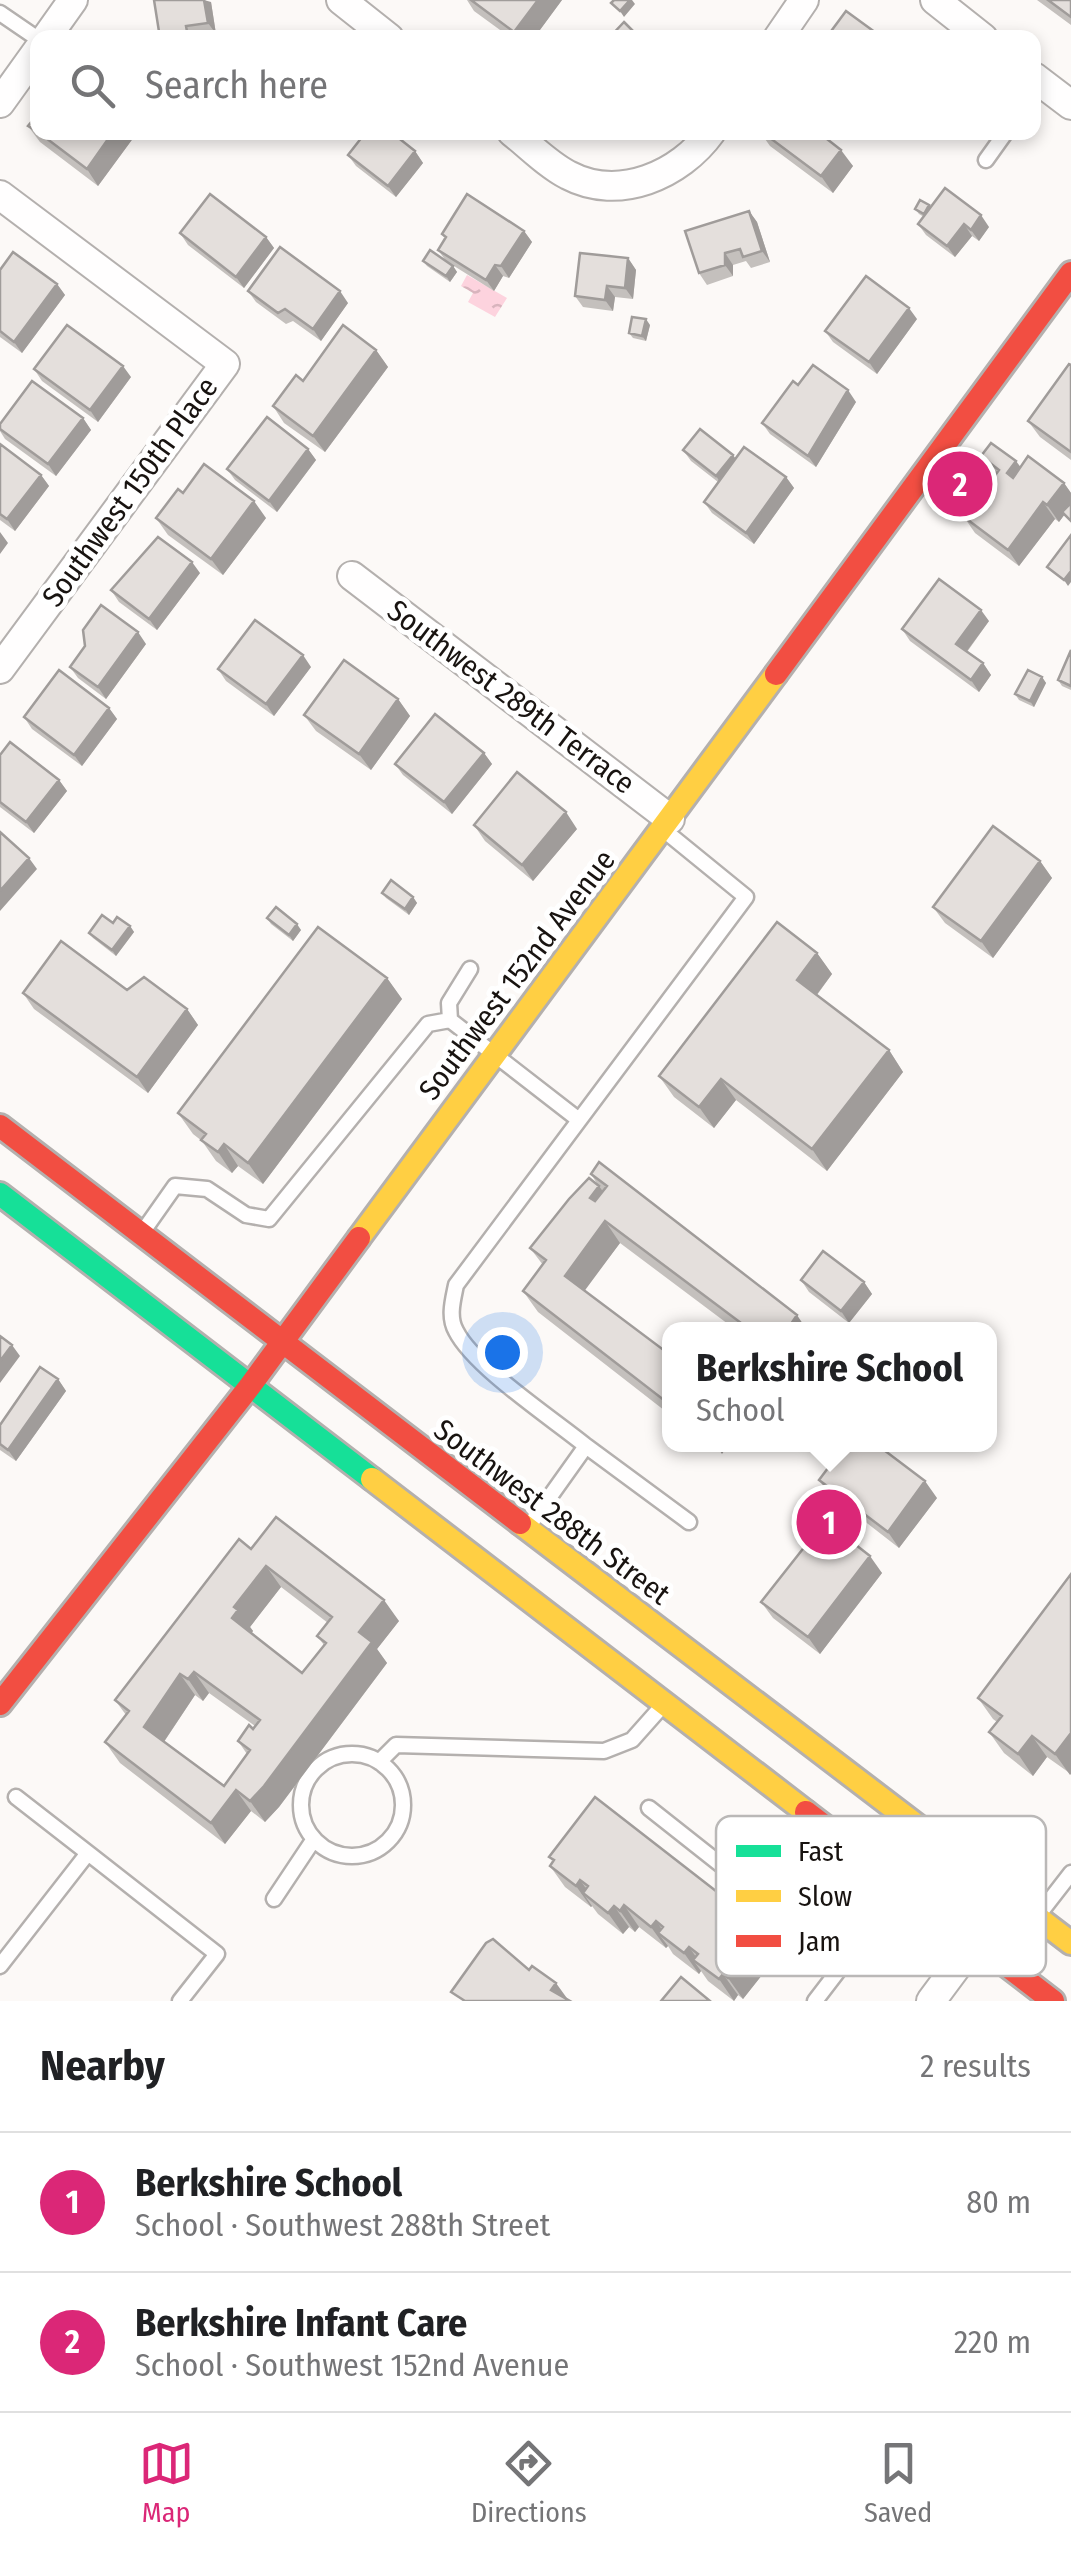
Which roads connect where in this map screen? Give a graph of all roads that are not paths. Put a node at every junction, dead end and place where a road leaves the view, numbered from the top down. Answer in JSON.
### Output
{"nodes":[{"id":1,"x":73,"y":0,"type":"edge"},
{"id":2,"x":340,"y":0,"type":"edge"},
{"id":3,"x":804,"y":0,"type":"edge"},
{"id":4,"x":935,"y":0,"type":"edge"},
{"id":5,"x":0,"y":13,"type":"edge"},
{"id":6,"x":52,"y":30,"type":"edge"},
{"id":7,"x":379,"y":30,"type":"edge"},
{"id":8,"x":783,"y":30,"type":"edge"},
{"id":9,"x":973,"y":30,"type":"edge"},
{"id":10,"x":30,"y":34,"type":"edge"},
{"id":11,"x":30,"y":61,"type":"edge"},
{"id":12,"x":1041,"y":87,"type":"edge"},
{"id":13,"x":0,"y":104,"type":"edge"},
{"id":14,"x":1071,"y":105,"type":"edge"},
{"id":15,"x":522,"y":140,"type":"edge"},
{"id":16,"x":705,"y":140,"type":"edge"},
{"id":17,"x":1000,"y":140,"type":"edge"},
{"id":18,"x":986,"y":160,"type":"dead end"},
{"id":19,"x":0,"y":195,"type":"edge"},
{"id":20,"x":1071,"y":272,"type":"edge"},
{"id":21,"x":352,"y":576,"type":"dead end"},
{"id":22,"x":0,"y":669,"type":"edge"},
{"id":23,"x":666,"y":824,"type":"junction"},
{"id":24,"x":470,"y":970,"type":"dead end"},
{"id":25,"x":450,"y":1020,"type":"junction"},
{"id":26,"x":496,"y":1053,"type":"junction"},
{"id":27,"x":579,"y":1120,"type":"junction"},
{"id":28,"x":0,"y":1126,"type":"edge"},
{"id":29,"x":0,"y":1194,"type":"edge"},
{"id":30,"x":140,"y":1235,"type":"junction"},
{"id":31,"x":281,"y":1344,"type":"junction"},
{"id":32,"x":250,"y":1386,"type":"junction"},
{"id":33,"x":586,"y":1446,"type":"junction"},
{"id":34,"x":689,"y":1522,"type":"dead end"},
{"id":35,"x":526,"y":1530,"type":"junction"},
{"id":36,"x":681,"y":1682,"type":"junction"},
{"id":37,"x":0,"y":1704,"type":"edge"},
{"id":38,"x":379,"y":1762,"type":"junction"},
{"id":39,"x":16,"y":1797,"type":"dead end"},
{"id":40,"x":650,"y":1808,"type":"dead end"},
{"id":41,"x":833,"y":1816,"type":"edge"},
{"id":42,"x":887,"y":1816,"type":"edge"},
{"id":43,"x":314,"y":1838,"type":"junction"},
{"id":44,"x":88,"y":1853,"type":"junction"},
{"id":45,"x":716,"y":1860,"type":"edge"},
{"id":46,"x":1071,"y":1873,"type":"edge"},
{"id":47,"x":274,"y":1900,"type":"dead end"},
{"id":48,"x":1046,"y":1905,"type":"edge"},
{"id":49,"x":1046,"y":1924,"type":"edge"},
{"id":50,"x":1071,"y":1943,"type":"edge"},
{"id":51,"x":0,"y":1966,"type":"edge"},
{"id":52,"x":834,"y":1976,"type":"edge"},
{"id":53,"x":950,"y":1976,"type":"edge"},
{"id":54,"x":1020,"y":1976,"type":"edge"},
{"id":55,"x":180,"y":2001,"type":"edge"},
{"id":56,"x":815,"y":2001,"type":"edge"},
{"id":57,"x":931,"y":2001,"type":"edge"},
{"id":58,"x":1053,"y":2001,"type":"edge"}],
"edges":[{"from":1,"to":6,"type":"street"},
{"from":2,"to":7,"type":"street"},
{"from":3,"to":8,"type":"street"},
{"from":4,"to":9,"type":"street"},
{"from":5,"to":10,"type":"lane"},
{"from":11,"to":13,"type":"street"},
{"from":12,"to":14,"type":"street"},
{"from":15,"to":16,"type":"street"},
{"from":17,"to":18,"type":"lane"},
{"from":19,"to":22,"type":"street","name":"Southwest 150th Place"},
{"from":20,"to":23,"type":"main road","name":"Southwest 152nd Avenue"},
{"from":21,"to":23,"type":"street","name":"Southwest 289th Terrace"},
{"from":23,"to":26,"type":"main road","name":"Southwest 152nd Avenue"},
{"from":23,"to":27,"type":"lane"},
{"from":24,"to":25,"type":"lane"},
{"from":25,"to":26,"type":"lane"},
{"from":25,"to":30,"type":"lane"},
{"from":26,"to":27,"type":"lane"},
{"from":26,"to":31,"type":"main road","name":"Southwest 152nd Avenue"},
{"from":27,"to":33,"type":"lane"},
{"from":28,"to":30,"type":"main road","name":"Southwest 288th Street"},
{"from":29,"to":32,"type":"main road","name":"Southwest 288th Street"},
{"from":30,"to":31,"type":"main road","name":"Southwest 288th Street"},
{"from":31,"to":32,"type":"main road","name":"Southwest 152nd Avenue"},
{"from":31,"to":35,"type":"main road","name":"Southwest 288th Street"},
{"from":32,"to":36,"type":"main road","name":"Southwest 288th Street"},
{"from":32,"to":37,"type":"main road","name":"Southwest 152nd Avenue"},
{"from":33,"to":34,"type":"lane"},
{"from":33,"to":35,"type":"lane"},
{"from":35,"to":36,"type":"main road","name":"Southwest 288th Street"},
{"from":36,"to":38,"type":"lane"},
{"from":36,"to":41,"type":"main road","name":"Southwest 288th Street"},
{"from":36,"to":42,"type":"main road","name":"Southwest 288th Street"},
{"from":38,"to":43,"type":"lane"},
{"from":38,"to":43,"type":"lane"},
{"from":39,"to":44,"type":"lane"},
{"from":40,"to":45,"type":"lane"},
{"from":43,"to":47,"type":"lane"},
{"from":44,"to":51,"type":"lane"},
{"from":44,"to":55,"type":"lane"},
{"from":46,"to":48,"type":"lane"},
{"from":49,"to":50,"type":"main road","name":"Southwest 288th Street"},
{"from":52,"to":56,"type":"lane"},
{"from":53,"to":57,"type":"street"},
{"from":54,"to":58,"type":"main road","name":"Southwest 288th Street"}]}
